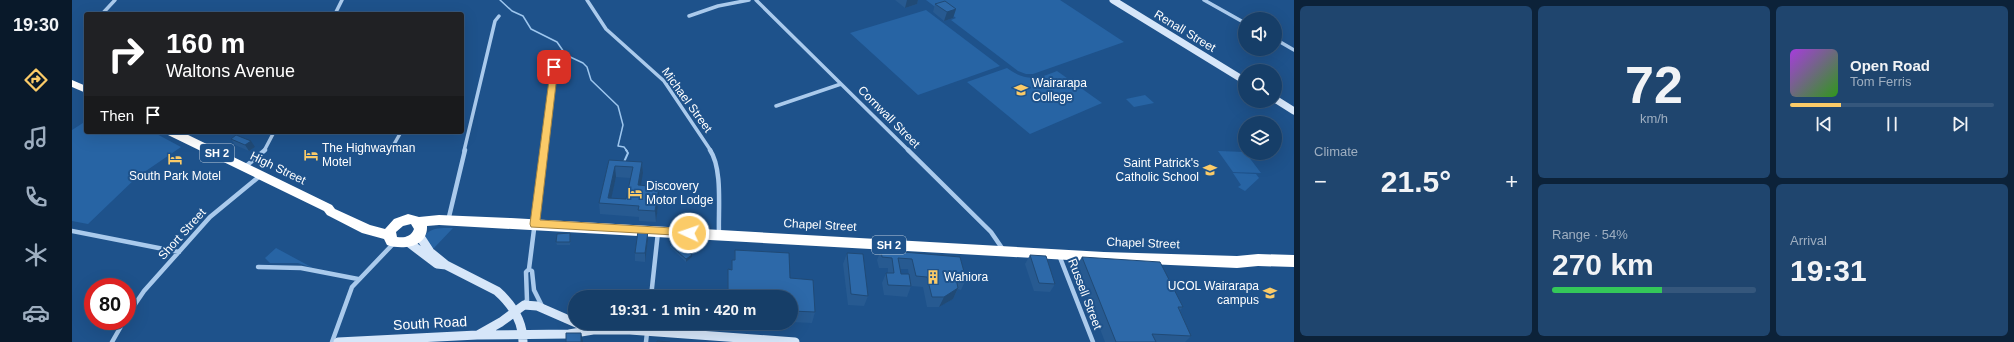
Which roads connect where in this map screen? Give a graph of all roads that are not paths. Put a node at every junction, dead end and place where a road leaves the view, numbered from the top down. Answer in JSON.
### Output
{"nodes":[{"id":1,"x":115,"y":0,"type":"edge"},
{"id":2,"x":342,"y":0,"type":"edge"},
{"id":3,"x":587,"y":0,"type":"edge"},
{"id":4,"x":749,"y":0,"type":"edge"},
{"id":5,"x":756,"y":0,"type":"edge"},
{"id":6,"x":1113,"y":0,"type":"edge"},
{"id":7,"x":1204,"y":0,"type":"edge"},
{"id":8,"x":104,"y":12,"type":"edge"},
{"id":9,"x":336,"y":12,"type":"edge"},
{"id":10,"x":499,"y":16,"type":"dead end"},
{"id":11,"x":689,"y":16,"type":"dead end"},
{"id":12,"x":1238,"y":19,"type":"edge"},
{"id":13,"x":1282,"y":43,"type":"edge"},
{"id":14,"x":1294,"y":50,"type":"edge"},
{"id":15,"x":554,"y":67,"type":"dead end"},
{"id":16,"x":1238,"y":77,"type":"edge"},
{"id":17,"x":72,"y":83,"type":"edge"},
{"id":18,"x":842,"y":84,"type":"junction"},
{"id":19,"x":84,"y":89,"type":"edge"},
{"id":20,"x":1282,"y":103,"type":"edge"},
{"id":21,"x":776,"y":106,"type":"dead end"},
{"id":22,"x":1294,"y":111,"type":"edge"},
{"id":23,"x":176,"y":134,"type":"edge"},
{"id":24,"x":273,"y":134,"type":"edge"},
{"id":25,"x":400,"y":134,"type":"edge"},
{"id":26,"x":393,"y":146,"type":"dead end"},
{"id":27,"x":245,"y":167,"type":"junction"},
{"id":28,"x":262,"y":175,"type":"junction"},
{"id":29,"x":328,"y":208,"type":"junction"},
{"id":30,"x":448,"y":221,"type":"junction"},
{"id":31,"x":397,"y":223,"type":"junction"},
{"id":32,"x":534,"y":224,"type":"junction"},
{"id":33,"x":72,"y":231,"type":"edge"},
{"id":34,"x":658,"y":231,"type":"junction"},
{"id":35,"x":408,"y":235,"type":"junction"},
{"id":36,"x":720,"y":235,"type":"junction"},
{"id":37,"x":1004,"y":251,"type":"junction"},
{"id":38,"x":179,"y":252,"type":"junction"},
{"id":39,"x":1058,"y":254,"type":"junction"},
{"id":40,"x":1294,"y":261,"type":"edge"},
{"id":41,"x":1237,"y":262,"type":"junction"},
{"id":42,"x":446,"y":265,"type":"junction"},
{"id":43,"x":258,"y":267,"type":"dead end"},
{"id":44,"x":529,"y":269,"type":"junction"},
{"id":45,"x":1294,"y":269,"type":"edge"},
{"id":46,"x":358,"y":279,"type":"junction"},
{"id":47,"x":652,"y":290,"type":"edge"},
{"id":48,"x":136,"y":303,"type":"edge"},
{"id":49,"x":520,"y":308,"type":"junction"},
{"id":50,"x":545,"y":310,"type":"junction"},
{"id":51,"x":568,"y":320,"type":"edge"},
{"id":52,"x":119,"y":330,"type":"edge"},
{"id":53,"x":593,"y":330,"type":"joint"},
{"id":54,"x":647,"y":332,"type":"edge"},
{"id":55,"x":477,"y":335,"type":"junction"},
{"id":56,"x":523,"y":339,"type":"edge"},
{"id":57,"x":112,"y":342,"type":"edge"},
{"id":58,"x":332,"y":342,"type":"edge"},
{"id":59,"x":338,"y":342,"type":"edge"},
{"id":60,"x":795,"y":342,"type":"edge"},
{"id":61,"x":1093,"y":342,"type":"edge"}],
"edges":[{"from":1,"to":8,"type":"street"},
{"from":2,"to":9,"type":"street"},
{"from":3,"to":36,"type":"street","name":"Michael Street"},
{"from":4,"to":11,"type":"street"},
{"from":5,"to":18,"type":"street","name":"Cornwall Street"},
{"from":6,"to":16,"type":"street","name":"Renall Street"},
{"from":7,"to":12,"type":"street"},
{"from":10,"to":30,"type":"street"},
{"from":13,"to":14,"type":"street"},
{"from":15,"to":32,"type":"street"},
{"from":17,"to":19,"type":"highway"},
{"from":18,"to":21,"type":"street"},
{"from":18,"to":37,"type":"street","name":"Cornwall Street"},
{"from":20,"to":22,"type":"street"},
{"from":23,"to":27,"type":"highway","name":"High Street","number":"SH 2"},
{"from":24,"to":27,"type":"street"},
{"from":25,"to":26,"type":"street"},
{"from":27,"to":28,"type":"highway","name":"High Street","number":"SH 2"},
{"from":28,"to":29,"type":"highway","name":"High Street","number":"SH 2"},
{"from":28,"to":38,"type":"street","name":"Short Street"},
{"from":29,"to":31,"type":"highway","name":"High Street","number":"SH 2"},
{"from":29,"to":35,"type":"highway","name":"High Street","number":"SH 2"},
{"from":30,"to":32,"type":"highway","name":"Chapel Street","number":"SH 2"},
{"from":30,"to":35,"type":"highway","name":"Chapel Street","number":"SH 2"},
{"from":31,"to":35,"type":"highway"},
{"from":31,"to":35,"type":"highway","number":"SH 2"},
{"from":32,"to":34,"type":"highway","name":"Chapel Street","number":"SH 2"},
{"from":32,"to":44,"type":"street"},
{"from":33,"to":38,"type":"street"},
{"from":34,"to":36,"type":"highway","name":"Chapel Street","number":"SH 2"},
{"from":34,"to":47,"type":"street"},
{"from":35,"to":42,"type":"street","name":"High Street"},
{"from":35,"to":42,"type":"street","name":"High Street"},
{"from":35,"to":46,"type":"street"},
{"from":36,"to":37,"type":"highway","name":"Chapel Street","number":"SH 2"},
{"from":37,"to":39,"type":"highway","name":"Chapel Street","number":"SH 2"},
{"from":38,"to":48,"type":"street","name":"Short Street"},
{"from":39,"to":41,"type":"highway","name":"Chapel Street","number":"SH 2"},
{"from":39,"to":61,"type":"street","name":"Russell Street"},
{"from":40,"to":41,"type":"highway","name":"Chapel Street","number":"SH 2"},
{"from":41,"to":45,"type":"highway","name":"Chapel Street","number":"SH 2"},
{"from":42,"to":49,"type":"street","name":"High Street"},
{"from":43,"to":46,"type":"street"},
{"from":44,"to":49,"type":"street"},
{"from":44,"to":50,"type":"street"},
{"from":46,"to":58,"type":"street"},
{"from":49,"to":50,"type":"street"},
{"from":49,"to":55,"type":"street"},
{"from":49,"to":56,"type":"street","name":"High Street"},
{"from":50,"to":51,"type":"street"},
{"from":52,"to":57,"type":"street"},
{"from":53,"to":54,"type":"street"},
{"from":53,"to":56,"type":"street","name":"South Road"},
{"from":54,"to":60,"type":"street"},
{"from":55,"to":56,"type":"street","name":"South Road"},
{"from":55,"to":59,"type":"street","name":"South Road"}]}
